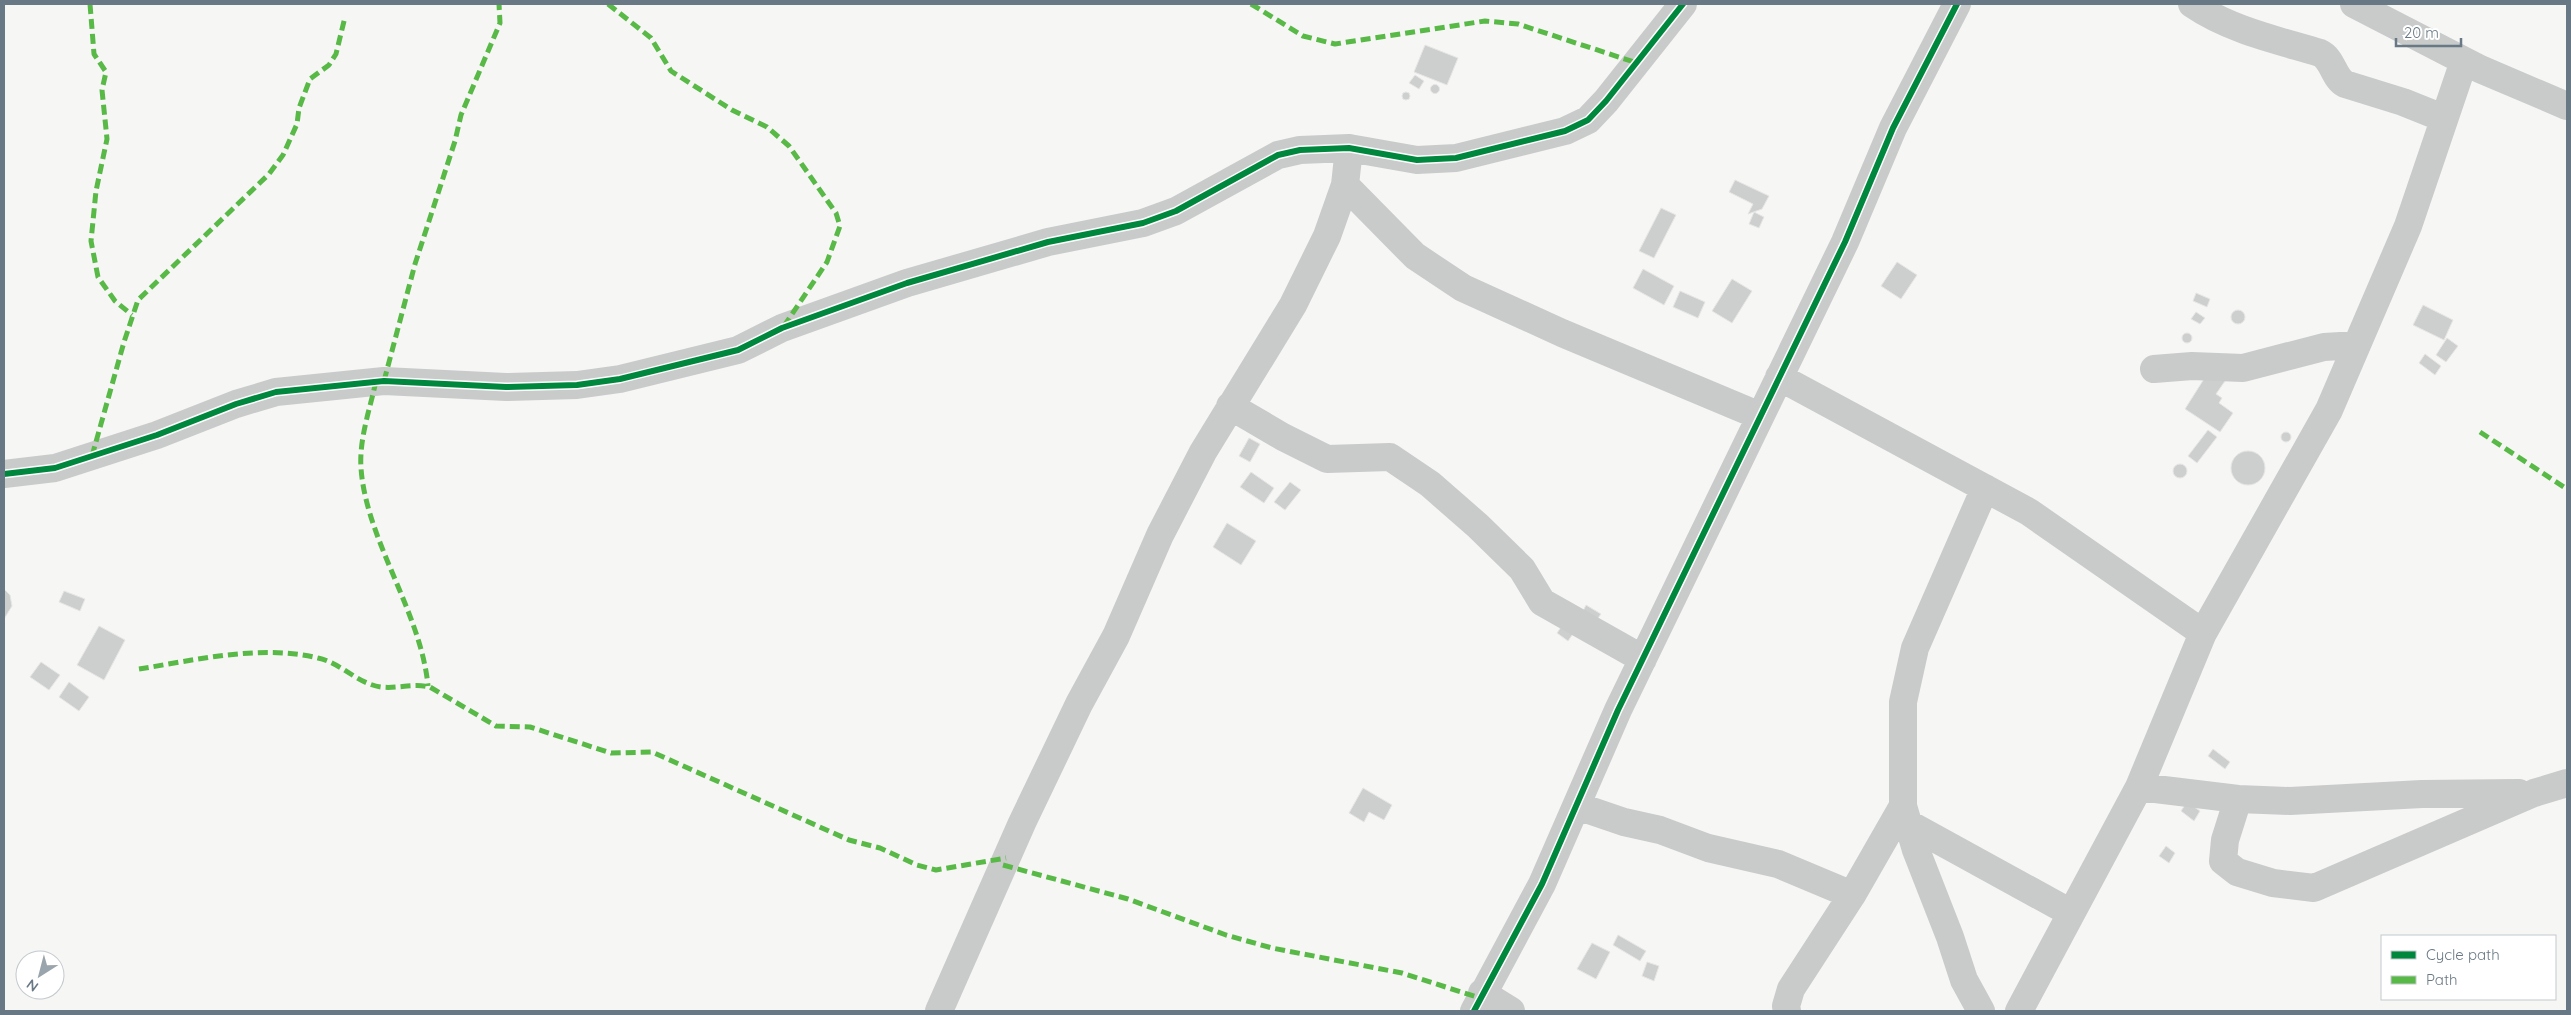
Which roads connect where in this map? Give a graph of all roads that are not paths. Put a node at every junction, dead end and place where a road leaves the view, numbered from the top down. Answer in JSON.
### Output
{"nodes":[{"id":1,"x":1683,"y":4,"type":"edge"},
{"id":2,"x":2192,"y":4,"type":"edge"},
{"id":3,"x":2354,"y":4,"type":"edge"},
{"id":4,"x":1951,"y":6,"type":"edge"},
{"id":5,"x":2464,"y":60,"type":"junction"},
{"id":6,"x":2567,"y":106,"type":"edge"},
{"id":7,"x":2444,"y":118,"type":"junction"},
{"id":8,"x":1349,"y":148,"type":"junction"},
{"id":9,"x":1345,"y":185,"type":"junction"},
{"id":10,"x":2357,"y":345,"type":"junction"},
{"id":11,"x":2154,"y":369,"type":"dead end"},
{"id":12,"x":1779,"y":377,"type":"junction"},
{"id":13,"x":1230,"y":406,"type":"junction"},
{"id":14,"x":1760,"y":416,"type":"junction"},
{"id":15,"x":4,"y":474,"type":"edge"},
{"id":16,"x":1985,"y":488,"type":"junction"},
{"id":17,"x":2203,"y":633,"type":"junction"},
{"id":18,"x":1643,"y":659,"type":"junction"},
{"id":19,"x":2567,"y":783,"type":"edge"},
{"id":20,"x":2139,"y":787,"type":"junction"},
{"id":21,"x":2534,"y":793,"type":"junction"},
{"id":22,"x":2238,"y":800,"type":"junction"},
{"id":23,"x":1577,"y":806,"type":"junction"},
{"id":24,"x":1906,"y":815,"type":"junction"},
{"id":25,"x":1852,"y":895,"type":"junction"},
{"id":26,"x":2071,"y":913,"type":"junction"},
{"id":27,"x":1478,"y":1002,"type":"edge"},
{"id":28,"x":939,"y":1011,"type":"edge"},
{"id":29,"x":1510,"y":1011,"type":"edge"},
{"id":30,"x":1787,"y":1011,"type":"edge"},
{"id":31,"x":1981,"y":1011,"type":"edge"},
{"id":32,"x":2019,"y":1011,"type":"edge"}],
"edges":[{"from":1,"to":8,"type":"street"},
{"from":2,"to":7,"type":"street"},
{"from":3,"to":5,"type":"street"},
{"from":4,"to":12,"type":"street"},
{"from":5,"to":6,"type":"street"},
{"from":5,"to":7,"type":"street"},
{"from":7,"to":10,"type":"street"},
{"from":8,"to":9,"type":"street"},
{"from":8,"to":15,"type":"street"},
{"from":9,"to":13,"type":"street"},
{"from":9,"to":14,"type":"street"},
{"from":10,"to":11,"type":"street"},
{"from":10,"to":17,"type":"street"},
{"from":12,"to":14,"type":"street"},
{"from":12,"to":16,"type":"street"},
{"from":13,"to":18,"type":"street"},
{"from":13,"to":28,"type":"street"},
{"from":14,"to":18,"type":"street"},
{"from":16,"to":17,"type":"street"},
{"from":16,"to":24,"type":"street"},
{"from":17,"to":20,"type":"street"},
{"from":18,"to":23,"type":"street"},
{"from":19,"to":21,"type":"street"},
{"from":20,"to":22,"type":"street"},
{"from":20,"to":26,"type":"street"},
{"from":21,"to":22,"type":"street"},
{"from":21,"to":22,"type":"street"},
{"from":23,"to":25,"type":"street"},
{"from":23,"to":27,"type":"street"},
{"from":24,"to":25,"type":"street"},
{"from":24,"to":26,"type":"street"},
{"from":24,"to":31,"type":"street"},
{"from":25,"to":30,"type":"street"},
{"from":26,"to":32,"type":"street"},
{"from":27,"to":29,"type":"street"}]}
